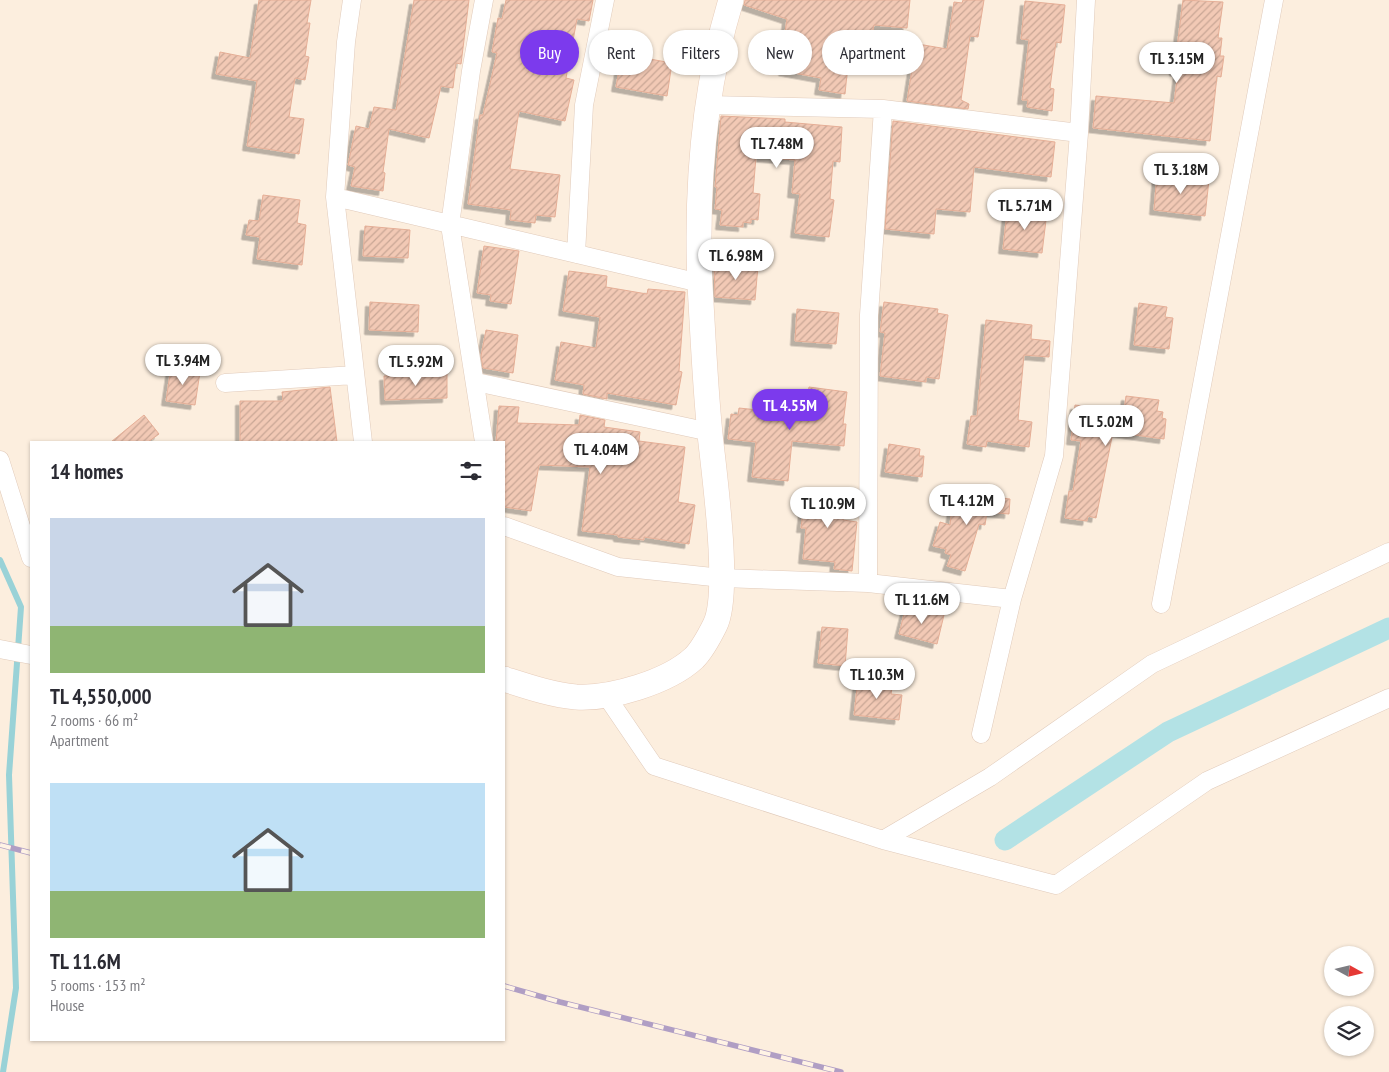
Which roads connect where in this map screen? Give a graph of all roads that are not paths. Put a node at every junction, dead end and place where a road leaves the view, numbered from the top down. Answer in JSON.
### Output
{"nodes":[{"id":1,"x":352,"y":0,"type":"edge"},
{"id":2,"x":484,"y":0,"type":"edge"},
{"id":3,"x":605,"y":0,"type":"edge"},
{"id":4,"x":731,"y":0,"type":"edge"},
{"id":5,"x":1086,"y":0,"type":"edge"},
{"id":6,"x":1274,"y":0,"type":"edge"},
{"id":7,"x":708,"y":105,"type":"junction"},
{"id":8,"x":883,"y":109,"type":"junction"},
{"id":9,"x":1079,"y":133,"type":"junction"},
{"id":10,"x":335,"y":197,"type":"junction"},
{"id":11,"x":450,"y":225,"type":"junction"},
{"id":12,"x":576,"y":254,"type":"junction"},
{"id":13,"x":700,"y":283,"type":"junction"},
{"id":14,"x":354,"y":375,"type":"junction"},
{"id":15,"x":476,"y":382,"type":"junction"},
{"id":16,"x":225,"y":383,"type":"dead end"},
{"id":17,"x":710,"y":432,"type":"junction"},
{"id":18,"x":364,"y":441,"type":"edge"},
{"id":19,"x":484,"y":441,"type":"edge"},
{"id":20,"x":0,"y":460,"type":"edge"},
{"id":21,"x":505,"y":526,"type":"edge"},
{"id":22,"x":1389,"y":552,"type":"edge"},
{"id":23,"x":30,"y":555,"type":"edge"},
{"id":24,"x":722,"y":578,"type":"junction"},
{"id":25,"x":868,"y":583,"type":"junction"},
{"id":26,"x":1012,"y":599,"type":"junction"},
{"id":27,"x":1161,"y":604,"type":"dead end"},
{"id":28,"x":0,"y":649,"type":"edge"},
{"id":29,"x":30,"y":654,"type":"edge"},
{"id":30,"x":505,"y":679,"type":"edge"},
{"id":31,"x":605,"y":694,"type":"junction"},
{"id":32,"x":1389,"y":698,"type":"edge"},
{"id":33,"x":981,"y":734,"type":"dead end"},
{"id":34,"x":883,"y":840,"type":"junction"}],
"edges":[{"from":1,"to":10,"type":"street"},
{"from":2,"to":11,"type":"street"},
{"from":3,"to":12,"type":"street"},
{"from":4,"to":7,"type":"street"},
{"from":5,"to":9,"type":"street"},
{"from":6,"to":27,"type":"street"},
{"from":7,"to":8,"type":"street"},
{"from":7,"to":13,"type":"street"},
{"from":8,"to":9,"type":"street"},
{"from":8,"to":25,"type":"street"},
{"from":9,"to":26,"type":"street"},
{"from":10,"to":11,"type":"street"},
{"from":10,"to":14,"type":"street"},
{"from":11,"to":12,"type":"street"},
{"from":11,"to":15,"type":"street"},
{"from":12,"to":13,"type":"street"},
{"from":13,"to":17,"type":"street"},
{"from":14,"to":16,"type":"street"},
{"from":14,"to":18,"type":"street"},
{"from":15,"to":17,"type":"street"},
{"from":15,"to":19,"type":"street"},
{"from":17,"to":24,"type":"street"},
{"from":20,"to":23,"type":"street"},
{"from":21,"to":24,"type":"street"},
{"from":22,"to":34,"type":"street"},
{"from":24,"to":25,"type":"street"},
{"from":24,"to":31,"type":"street"},
{"from":25,"to":26,"type":"street"},
{"from":26,"to":33,"type":"street"},
{"from":28,"to":29,"type":"street"},
{"from":30,"to":31,"type":"street"},
{"from":31,"to":34,"type":"street"},
{"from":32,"to":34,"type":"street"}]}
